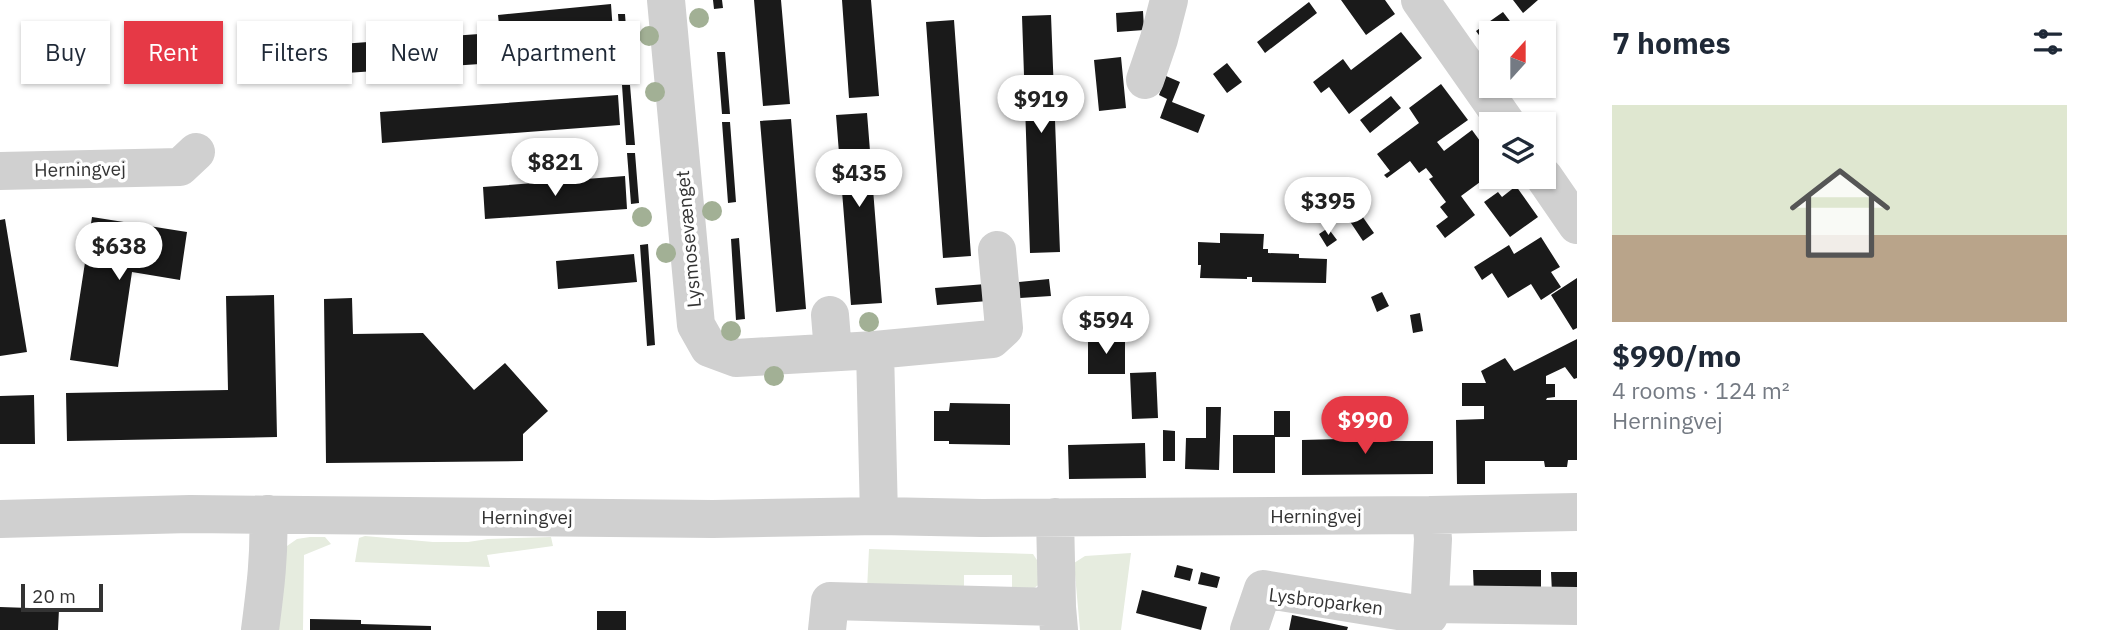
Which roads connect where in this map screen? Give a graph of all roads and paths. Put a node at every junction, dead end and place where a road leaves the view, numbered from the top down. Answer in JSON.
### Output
{"nodes":[{"id":1,"x":666,"y":0,"type":"edge"},
{"id":2,"x":1169,"y":0,"type":"edge"},
{"id":3,"x":1420,"y":0,"type":"edge"},
{"id":4,"x":1145,"y":80,"type":"dead end"},
{"id":5,"x":1499,"y":112,"type":"edge"},
{"id":6,"x":196,"y":152,"type":"dead end"},
{"id":7,"x":0,"y":171,"type":"edge"},
{"id":8,"x":1552,"y":189,"type":"edge"},
{"id":9,"x":1577,"y":225,"type":"edge"},
{"id":10,"x":997,"y":250,"type":"dead end"},
{"id":11,"x":875,"y":350,"type":"junction"},
{"id":12,"x":1577,"y":512,"type":"edge"},
{"id":13,"x":268,"y":514,"type":"junction"},
{"id":14,"x":1431,"y":515,"type":"junction"},
{"id":15,"x":879,"y":516,"type":"junction"},
{"id":16,"x":1055,"y":517,"type":"junction"},
{"id":17,"x":0,"y":519,"type":"edge"},
{"id":18,"x":1577,"y":606,"type":"edge"},
{"id":19,"x":1430,"y":617,"type":"edge"},
{"id":20,"x":1058,"y":618,"type":"edge"},
{"id":21,"x":260,"y":630,"type":"edge"},
{"id":22,"x":827,"y":630,"type":"edge"},
{"id":23,"x":1249,"y":630,"type":"edge"}],
"edges":[{"from":1,"to":11,"type":"street","name":"Lysmosevænget"},
{"from":2,"to":4,"type":"street"},
{"from":3,"to":5,"type":"street"},
{"from":6,"to":7,"type":"street","name":"Herningvej"},
{"from":8,"to":9,"type":"street"},
{"from":10,"to":11,"type":"street","name":"Lysmosevænget"},
{"from":11,"to":15,"type":"street"},
{"from":12,"to":14,"type":"street","name":"Herningvej"},
{"from":13,"to":15,"type":"street","name":"Herningvej"},
{"from":13,"to":17,"type":"street","name":"Herningvej"},
{"from":13,"to":21,"type":"street"},
{"from":14,"to":16,"type":"street","name":"Herningvej"},
{"from":14,"to":19,"type":"street"},
{"from":15,"to":16,"type":"street","name":"Herningvej"},
{"from":16,"to":20,"type":"street"},
{"from":18,"to":19,"type":"street","name":"Lysbroparken"},
{"from":19,"to":23,"type":"street","name":"Lysbroparken"},
{"from":20,"to":22,"type":"street"}]}
